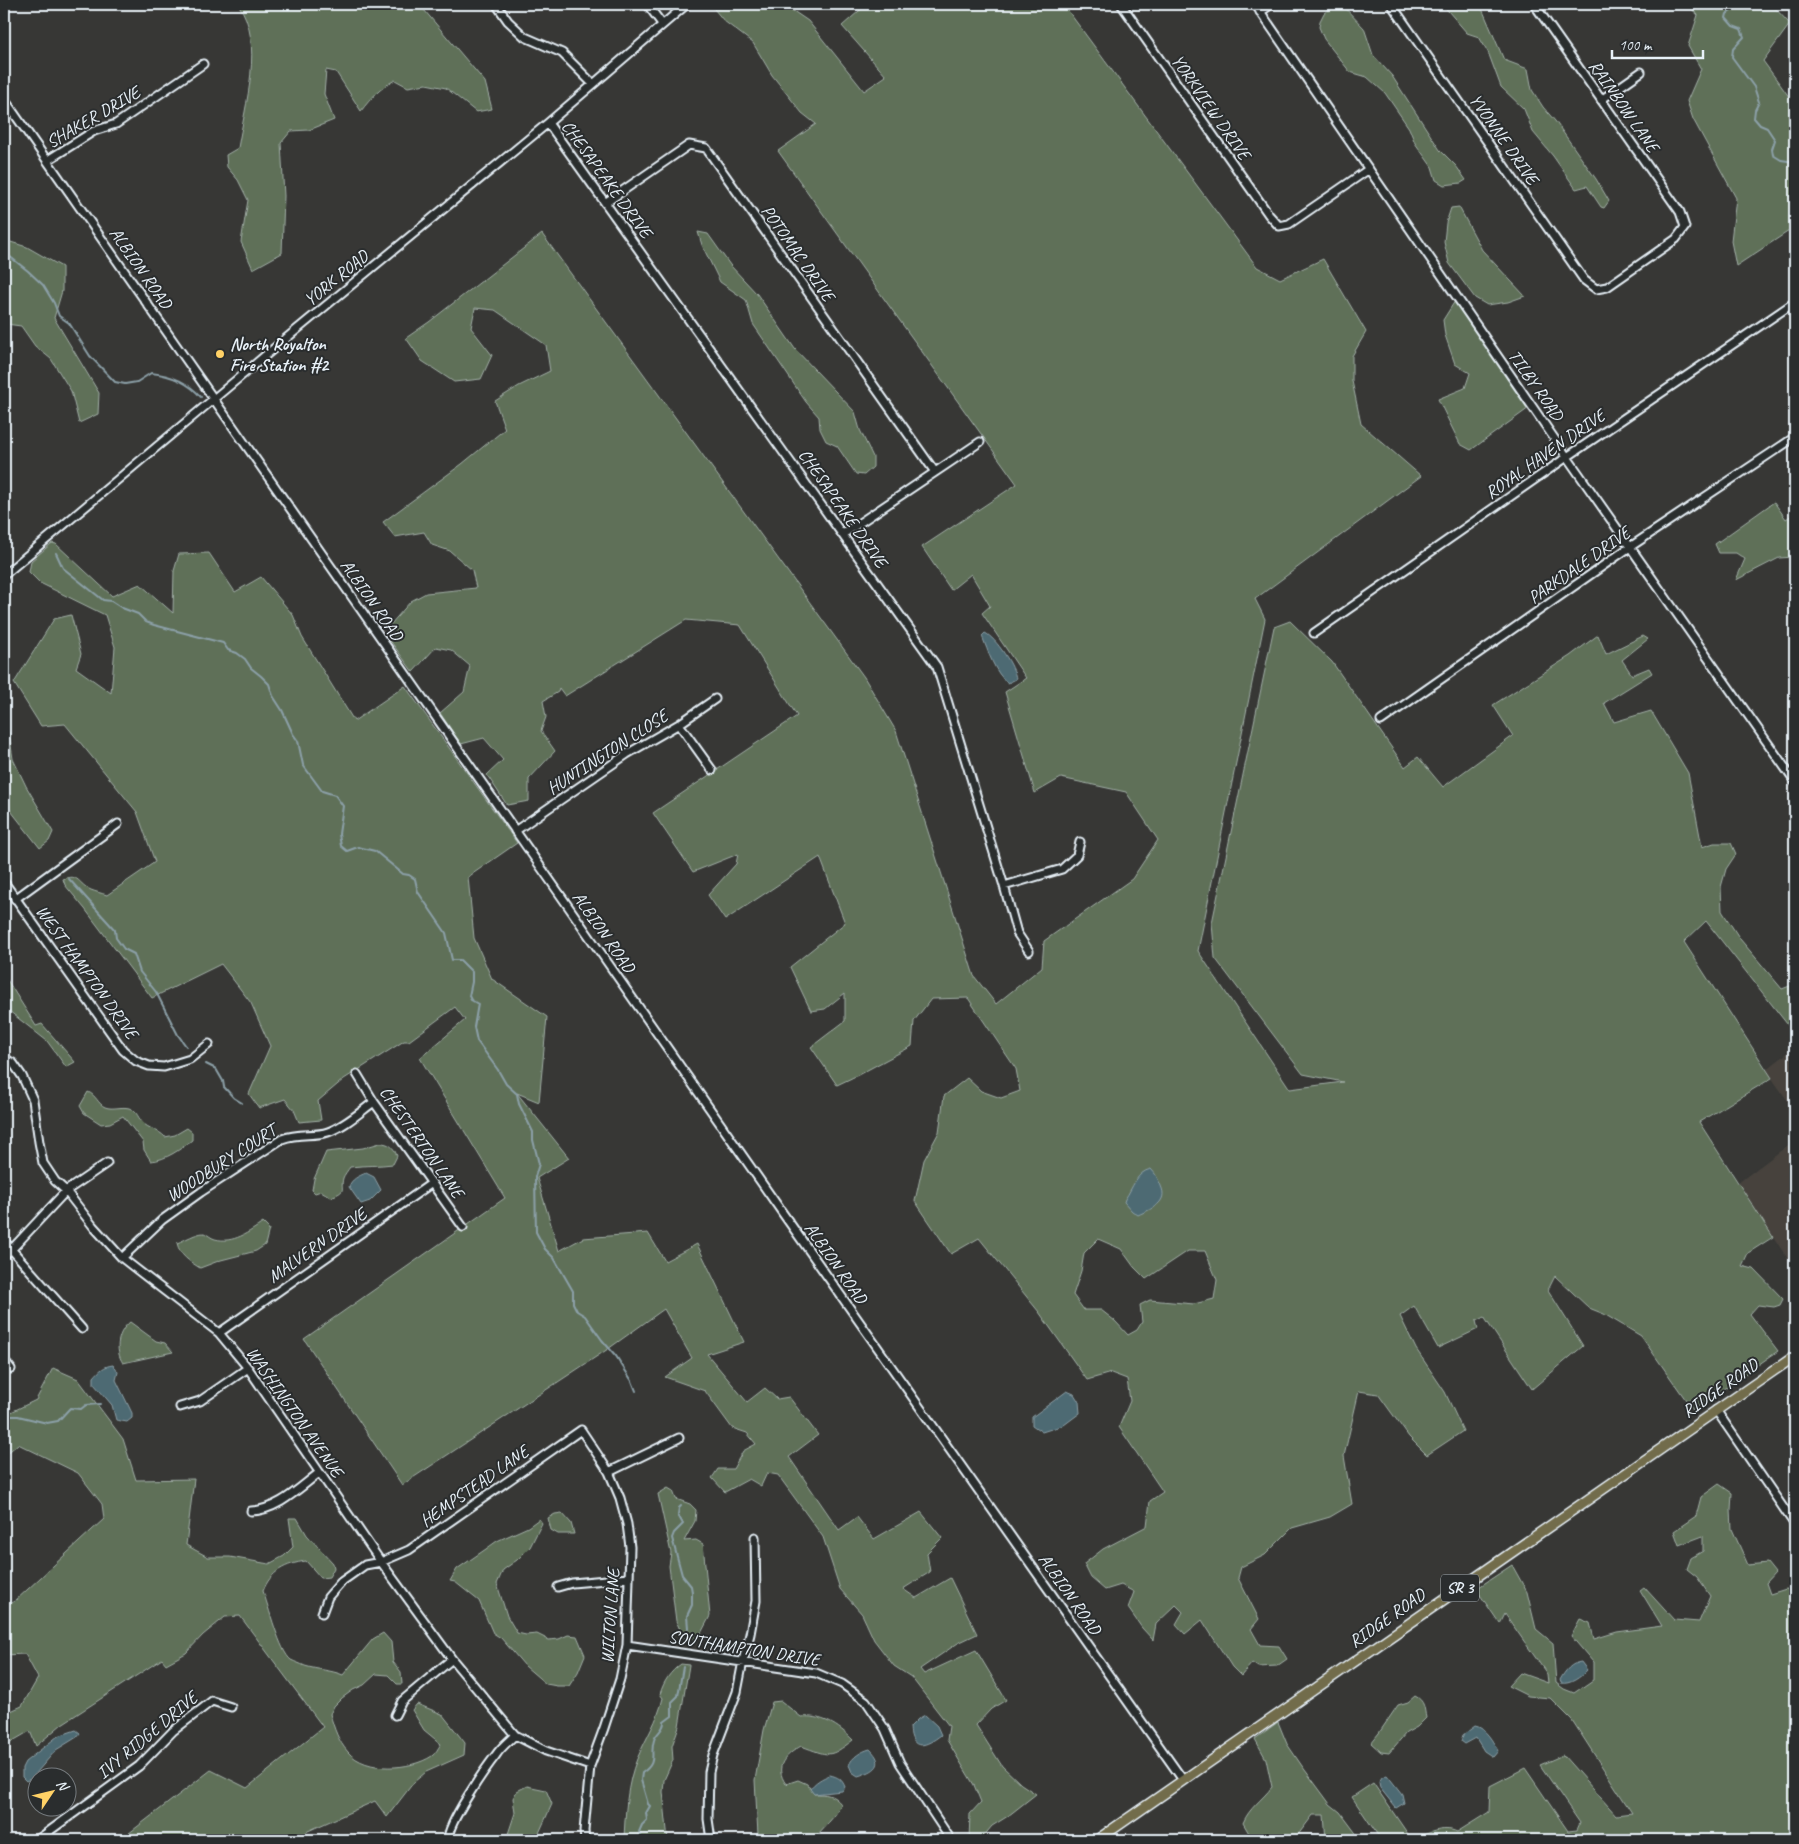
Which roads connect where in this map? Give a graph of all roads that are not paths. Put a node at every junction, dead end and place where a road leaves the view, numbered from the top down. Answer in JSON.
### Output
{"nodes":[{"id":1,"x":496,"y":4,"type":"edge"},
{"id":2,"x":647,"y":4,"type":"edge"},
{"id":3,"x":687,"y":4,"type":"edge"},
{"id":4,"x":1121,"y":4,"type":"edge"},
{"id":5,"x":1255,"y":4,"type":"edge"},
{"id":6,"x":1272,"y":4,"type":"edge"},
{"id":7,"x":1390,"y":4,"type":"edge"},
{"id":8,"x":1535,"y":4,"type":"edge"},
{"id":9,"x":1260,"y":12,"type":"junction"},
{"id":10,"x":662,"y":24,"type":"junction"},
{"id":11,"x":203,"y":64,"type":"dead end"},
{"id":12,"x":1641,"y":72,"type":"dead end"},
{"id":13,"x":593,"y":84,"type":"junction"},
{"id":14,"x":4,"y":99,"type":"edge"},
{"id":15,"x":1602,"y":100,"type":"junction"},
{"id":16,"x":548,"y":123,"type":"junction"},
{"id":17,"x":48,"y":160,"type":"junction"},
{"id":18,"x":1369,"y":169,"type":"junction"},
{"id":19,"x":605,"y":203,"type":"junction"},
{"id":20,"x":1685,"y":227,"type":"joint"},
{"id":21,"x":1795,"y":302,"type":"edge"},
{"id":22,"x":214,"y":399,"type":"junction"},
{"id":23,"x":1795,"y":437,"type":"edge"},
{"id":24,"x":980,"y":442,"type":"dead end"},
{"id":25,"x":1567,"y":457,"type":"junction"},
{"id":26,"x":935,"y":472,"type":"junction"},
{"id":27,"x":843,"y":534,"type":"junction"},
{"id":28,"x":1630,"y":548,"type":"junction"},
{"id":29,"x":4,"y":575,"type":"edge"},
{"id":30,"x":1314,"y":633,"type":"dead end"},
{"id":31,"x":715,"y":699,"type":"dead end"},
{"id":32,"x":1381,"y":721,"type":"dead end"},
{"id":33,"x":678,"y":724,"type":"junction"},
{"id":34,"x":712,"y":770,"type":"dead end"},
{"id":35,"x":1795,"y":782,"type":"edge"},
{"id":36,"x":118,"y":824,"type":"dead end"},
{"id":37,"x":515,"y":831,"type":"junction"},
{"id":38,"x":1080,"y":842,"type":"dead end"},
{"id":39,"x":4,"y":882,"type":"edge"},
{"id":40,"x":1004,"y":886,"type":"junction"},
{"id":41,"x":15,"y":899,"type":"junction"},
{"id":42,"x":1029,"y":951,"type":"dead end"},
{"id":43,"x":209,"y":1044,"type":"dead end"},
{"id":44,"x":4,"y":1058,"type":"edge"},
{"id":45,"x":357,"y":1074,"type":"dead end"},
{"id":46,"x":374,"y":1102,"type":"junction"},
{"id":47,"x":107,"y":1163,"type":"dead end"},
{"id":48,"x":432,"y":1182,"type":"junction"},
{"id":49,"x":66,"y":1191,"type":"junction"},
{"id":50,"x":463,"y":1227,"type":"dead end"},
{"id":51,"x":4,"y":1241,"type":"edge"},
{"id":52,"x":11,"y":1250,"type":"junction"},
{"id":53,"x":4,"y":1254,"type":"edge"},
{"id":54,"x":122,"y":1258,"type":"junction"},
{"id":55,"x":82,"y":1329,"type":"dead end"},
{"id":56,"x":219,"y":1333,"type":"junction"},
{"id":57,"x":1795,"y":1356,"type":"edge"},
{"id":58,"x":4,"y":1360,"type":"edge"},
{"id":59,"x":248,"y":1368,"type":"junction"},
{"id":60,"x":11,"y":1369,"type":"dead end"},
{"id":61,"x":180,"y":1407,"type":"dead end"},
{"id":62,"x":1716,"y":1410,"type":"junction"},
{"id":63,"x":581,"y":1430,"type":"joint"},
{"id":64,"x":679,"y":1438,"type":"dead end"},
{"id":65,"x":608,"y":1472,"type":"junction"},
{"id":66,"x":320,"y":1473,"type":"junction"},
{"id":67,"x":251,"y":1511,"type":"dead end"},
{"id":68,"x":1795,"y":1525,"type":"edge"},
{"id":69,"x":755,"y":1537,"type":"dead end"},
{"id":70,"x":382,"y":1562,"type":"junction"},
{"id":71,"x":629,"y":1578,"type":"junction"},
{"id":72,"x":558,"y":1587,"type":"dead end"},
{"id":73,"x":322,"y":1613,"type":"dead end"},
{"id":74,"x":627,"y":1645,"type":"junction"},
{"id":75,"x":452,"y":1659,"type":"junction"},
{"id":76,"x":743,"y":1661,"type":"junction"},
{"id":77,"x":231,"y":1707,"type":"dead end"},
{"id":78,"x":395,"y":1715,"type":"dead end"},
{"id":79,"x":515,"y":1735,"type":"junction"},
{"id":80,"x":590,"y":1766,"type":"junction"},
{"id":81,"x":1183,"y":1780,"type":"junction"},
{"id":82,"x":37,"y":1840,"type":"edge"},
{"id":83,"x":448,"y":1840,"type":"edge"},
{"id":84,"x":585,"y":1840,"type":"edge"},
{"id":85,"x":710,"y":1840,"type":"edge"},
{"id":86,"x":951,"y":1840,"type":"edge"},
{"id":87,"x":1097,"y":1840,"type":"edge"}],
"edges":[{"from":1,"to":13,"type":"street"},
{"from":2,"to":10,"type":"street"},
{"from":3,"to":10,"type":"street","name":"YORK ROAD"},
{"from":4,"to":18,"type":"street","name":"YORKVIEW DRIVE"},
{"from":5,"to":9,"type":"street","name":"TILBY ROAD"},
{"from":6,"to":9,"type":"street"},
{"from":7,"to":20,"type":"street","name":"YVONNE DRIVE"},
{"from":8,"to":15,"type":"street","name":"RAINBOW LANE"},
{"from":9,"to":18,"type":"street","name":"TILBY ROAD"},
{"from":10,"to":13,"type":"street","name":"YORK ROAD"},
{"from":11,"to":17,"type":"street","name":"SHAKER DRIVE"},
{"from":12,"to":15,"type":"street"},
{"from":13,"to":16,"type":"street","name":"YORK ROAD"},
{"from":14,"to":17,"type":"street","name":"ALBION ROAD"},
{"from":15,"to":20,"type":"street","name":"RAINBOW LANE"},
{"from":16,"to":19,"type":"street","name":"CHESAPEAKE DRIVE"},
{"from":16,"to":22,"type":"street","name":"YORK ROAD"},
{"from":17,"to":22,"type":"street","name":"ALBION ROAD"},
{"from":18,"to":25,"type":"street","name":"TILBY ROAD"},
{"from":19,"to":26,"type":"street","name":"POTOMAC DRIVE"},
{"from":19,"to":27,"type":"street","name":"CHESAPEAKE DRIVE"},
{"from":21,"to":25,"type":"street","name":"ROYAL HAVEN DRIVE"},
{"from":22,"to":29,"type":"street","name":"YORK ROAD"},
{"from":22,"to":37,"type":"street","name":"ALBION ROAD"},
{"from":23,"to":28,"type":"street","name":"PARKDALE DRIVE"},
{"from":24,"to":26,"type":"street"},
{"from":25,"to":28,"type":"street","name":"TILBY ROAD"},
{"from":25,"to":30,"type":"street","name":"ROYAL HAVEN DRIVE"},
{"from":26,"to":27,"type":"street"},
{"from":27,"to":40,"type":"street","name":"CHESAPEAKE DRIVE"},
{"from":28,"to":32,"type":"street","name":"PARKDALE DRIVE"},
{"from":28,"to":35,"type":"street","name":"TILBY ROAD"},
{"from":31,"to":33,"type":"street","name":"HUNTINGTON CLOSE"},
{"from":33,"to":34,"type":"street"},
{"from":33,"to":37,"type":"street","name":"HUNTINGTON CLOSE"},
{"from":36,"to":41,"type":"street"},
{"from":37,"to":81,"type":"street","name":"ALBION ROAD"},
{"from":38,"to":40,"type":"street"},
{"from":39,"to":41,"type":"street","name":"WEST HAMPTON DRIVE"},
{"from":40,"to":42,"type":"street","name":"CHESAPEAKE DRIVE"},
{"from":41,"to":43,"type":"street","name":"WEST HAMPTON DRIVE"},
{"from":44,"to":49,"type":"street","name":"WASHINGTON AVENUE"},
{"from":45,"to":46,"type":"street","name":"CHESTERTON LANE"},
{"from":46,"to":48,"type":"street","name":"CHESTERTON LANE"},
{"from":46,"to":54,"type":"street","name":"WOODBURY COURT"},
{"from":47,"to":49,"type":"street"},
{"from":48,"to":50,"type":"street","name":"CHESTERTON LANE"},
{"from":48,"to":56,"type":"street","name":"MALVERN DRIVE"},
{"from":49,"to":52,"type":"street"},
{"from":49,"to":54,"type":"street","name":"WASHINGTON AVENUE"},
{"from":51,"to":52,"type":"street"},
{"from":52,"to":53,"type":"street"},
{"from":52,"to":55,"type":"street"},
{"from":54,"to":56,"type":"street","name":"WASHINGTON AVENUE"},
{"from":56,"to":59,"type":"street","name":"WASHINGTON AVENUE"},
{"from":57,"to":62,"type":"main road","name":"RIDGE ROAD","number":"SR 3"},
{"from":58,"to":60,"type":"street"},
{"from":59,"to":61,"type":"street"},
{"from":59,"to":66,"type":"street","name":"WASHINGTON AVENUE"},
{"from":62,"to":68,"type":"street"},
{"from":62,"to":81,"type":"main road","name":"RIDGE ROAD","number":"SR 3"},
{"from":63,"to":65,"type":"street","name":"WILTON LANE"},
{"from":63,"to":70,"type":"street","name":"HEMPSTEAD LANE"},
{"from":64,"to":65,"type":"street"},
{"from":65,"to":71,"type":"street","name":"WILTON LANE"},
{"from":66,"to":67,"type":"street"},
{"from":66,"to":70,"type":"street","name":"WASHINGTON AVENUE"},
{"from":69,"to":76,"type":"street"},
{"from":70,"to":73,"type":"street","name":"HEMPSTEAD LANE"},
{"from":70,"to":75,"type":"street","name":"WASHINGTON AVENUE"},
{"from":71,"to":72,"type":"street"},
{"from":71,"to":74,"type":"street","name":"WILTON LANE"},
{"from":74,"to":76,"type":"street","name":"SOUTHAMPTON DRIVE"},
{"from":74,"to":80,"type":"street","name":"WILTON LANE"},
{"from":75,"to":78,"type":"street"},
{"from":75,"to":79,"type":"street","name":"WASHINGTON AVENUE"},
{"from":76,"to":85,"type":"street"},
{"from":76,"to":86,"type":"street","name":"SOUTHAMPTON DRIVE"},
{"from":77,"to":82,"type":"street","name":"IVY RIDGE DRIVE"},
{"from":79,"to":80,"type":"street","name":"WASHINGTON AVENUE"},
{"from":79,"to":83,"type":"street"},
{"from":80,"to":84,"type":"street","name":"WILTON LANE"},
{"from":81,"to":87,"type":"main road","name":"RIDGE ROAD","number":"SR 3"}]}
